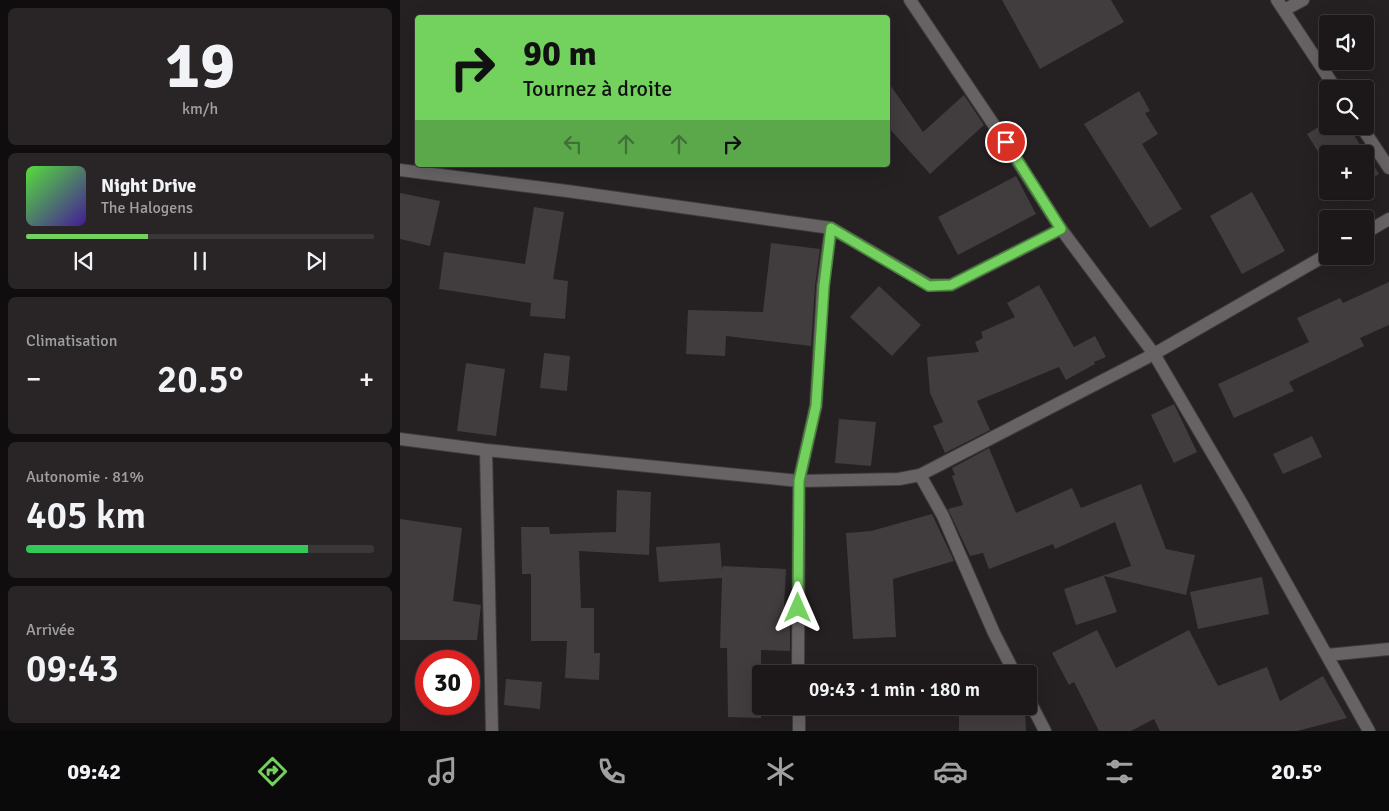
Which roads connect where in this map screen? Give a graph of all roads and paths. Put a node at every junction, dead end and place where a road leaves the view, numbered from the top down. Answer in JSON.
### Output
{"nodes":[{"id":1,"x":910,"y":0,"type":"edge"},
{"id":2,"x":1303,"y":0,"type":"edge"},
{"id":3,"x":1281,"y":5,"type":"edge"},
{"id":4,"x":1330,"y":80,"type":"edge"},
{"id":5,"x":1367,"y":135,"type":"edge"},
{"id":6,"x":1389,"y":168,"type":"edge"},
{"id":7,"x":400,"y":170,"type":"edge"},
{"id":8,"x":1389,"y":219,"type":"edge"},
{"id":9,"x":831,"y":228,"type":"junction"},
{"id":10,"x":1374,"y":228,"type":"edge"},
{"id":11,"x":1061,"y":229,"type":"junction"},
{"id":12,"x":1319,"y":259,"type":"edge"},
{"id":13,"x":1154,"y":354,"type":"junction"},
{"id":14,"x":400,"y":439,"type":"edge"},
{"id":15,"x":486,"y":450,"type":"junction"},
{"id":16,"x":920,"y":475,"type":"junction"},
{"id":17,"x":799,"y":481,"type":"junction"},
{"id":18,"x":1389,"y":649,"type":"edge"},
{"id":19,"x":1327,"y":655,"type":"junction"},
{"id":20,"x":798,"y":665,"type":"edge"},
{"id":21,"x":1010,"y":665,"type":"edge"},
{"id":22,"x":799,"y":715,"type":"edge"},
{"id":23,"x":1037,"y":715,"type":"edge"},
{"id":24,"x":492,"y":731,"type":"edge"},
{"id":25,"x":799,"y":731,"type":"edge"},
{"id":26,"x":1045,"y":731,"type":"edge"},
{"id":27,"x":1369,"y":731,"type":"edge"}],
"edges":[{"from":1,"to":11,"type":"street"},
{"from":2,"to":3,"type":"street"},
{"from":3,"to":4,"type":"street"},
{"from":5,"to":6,"type":"street"},
{"from":7,"to":9,"type":"street"},
{"from":8,"to":10,"type":"street"},
{"from":9,"to":11,"type":"street"},
{"from":9,"to":17,"type":"street"},
{"from":11,"to":13,"type":"street"},
{"from":12,"to":13,"type":"street"},
{"from":13,"to":16,"type":"street"},
{"from":13,"to":19,"type":"street"},
{"from":14,"to":15,"type":"street"},
{"from":15,"to":17,"type":"street"},
{"from":15,"to":24,"type":"street"},
{"from":16,"to":17,"type":"street"},
{"from":16,"to":21,"type":"street"},
{"from":17,"to":20,"type":"street"},
{"from":18,"to":19,"type":"street"},
{"from":19,"to":27,"type":"street"},
{"from":22,"to":25,"type":"street"},
{"from":23,"to":26,"type":"street"}]}
